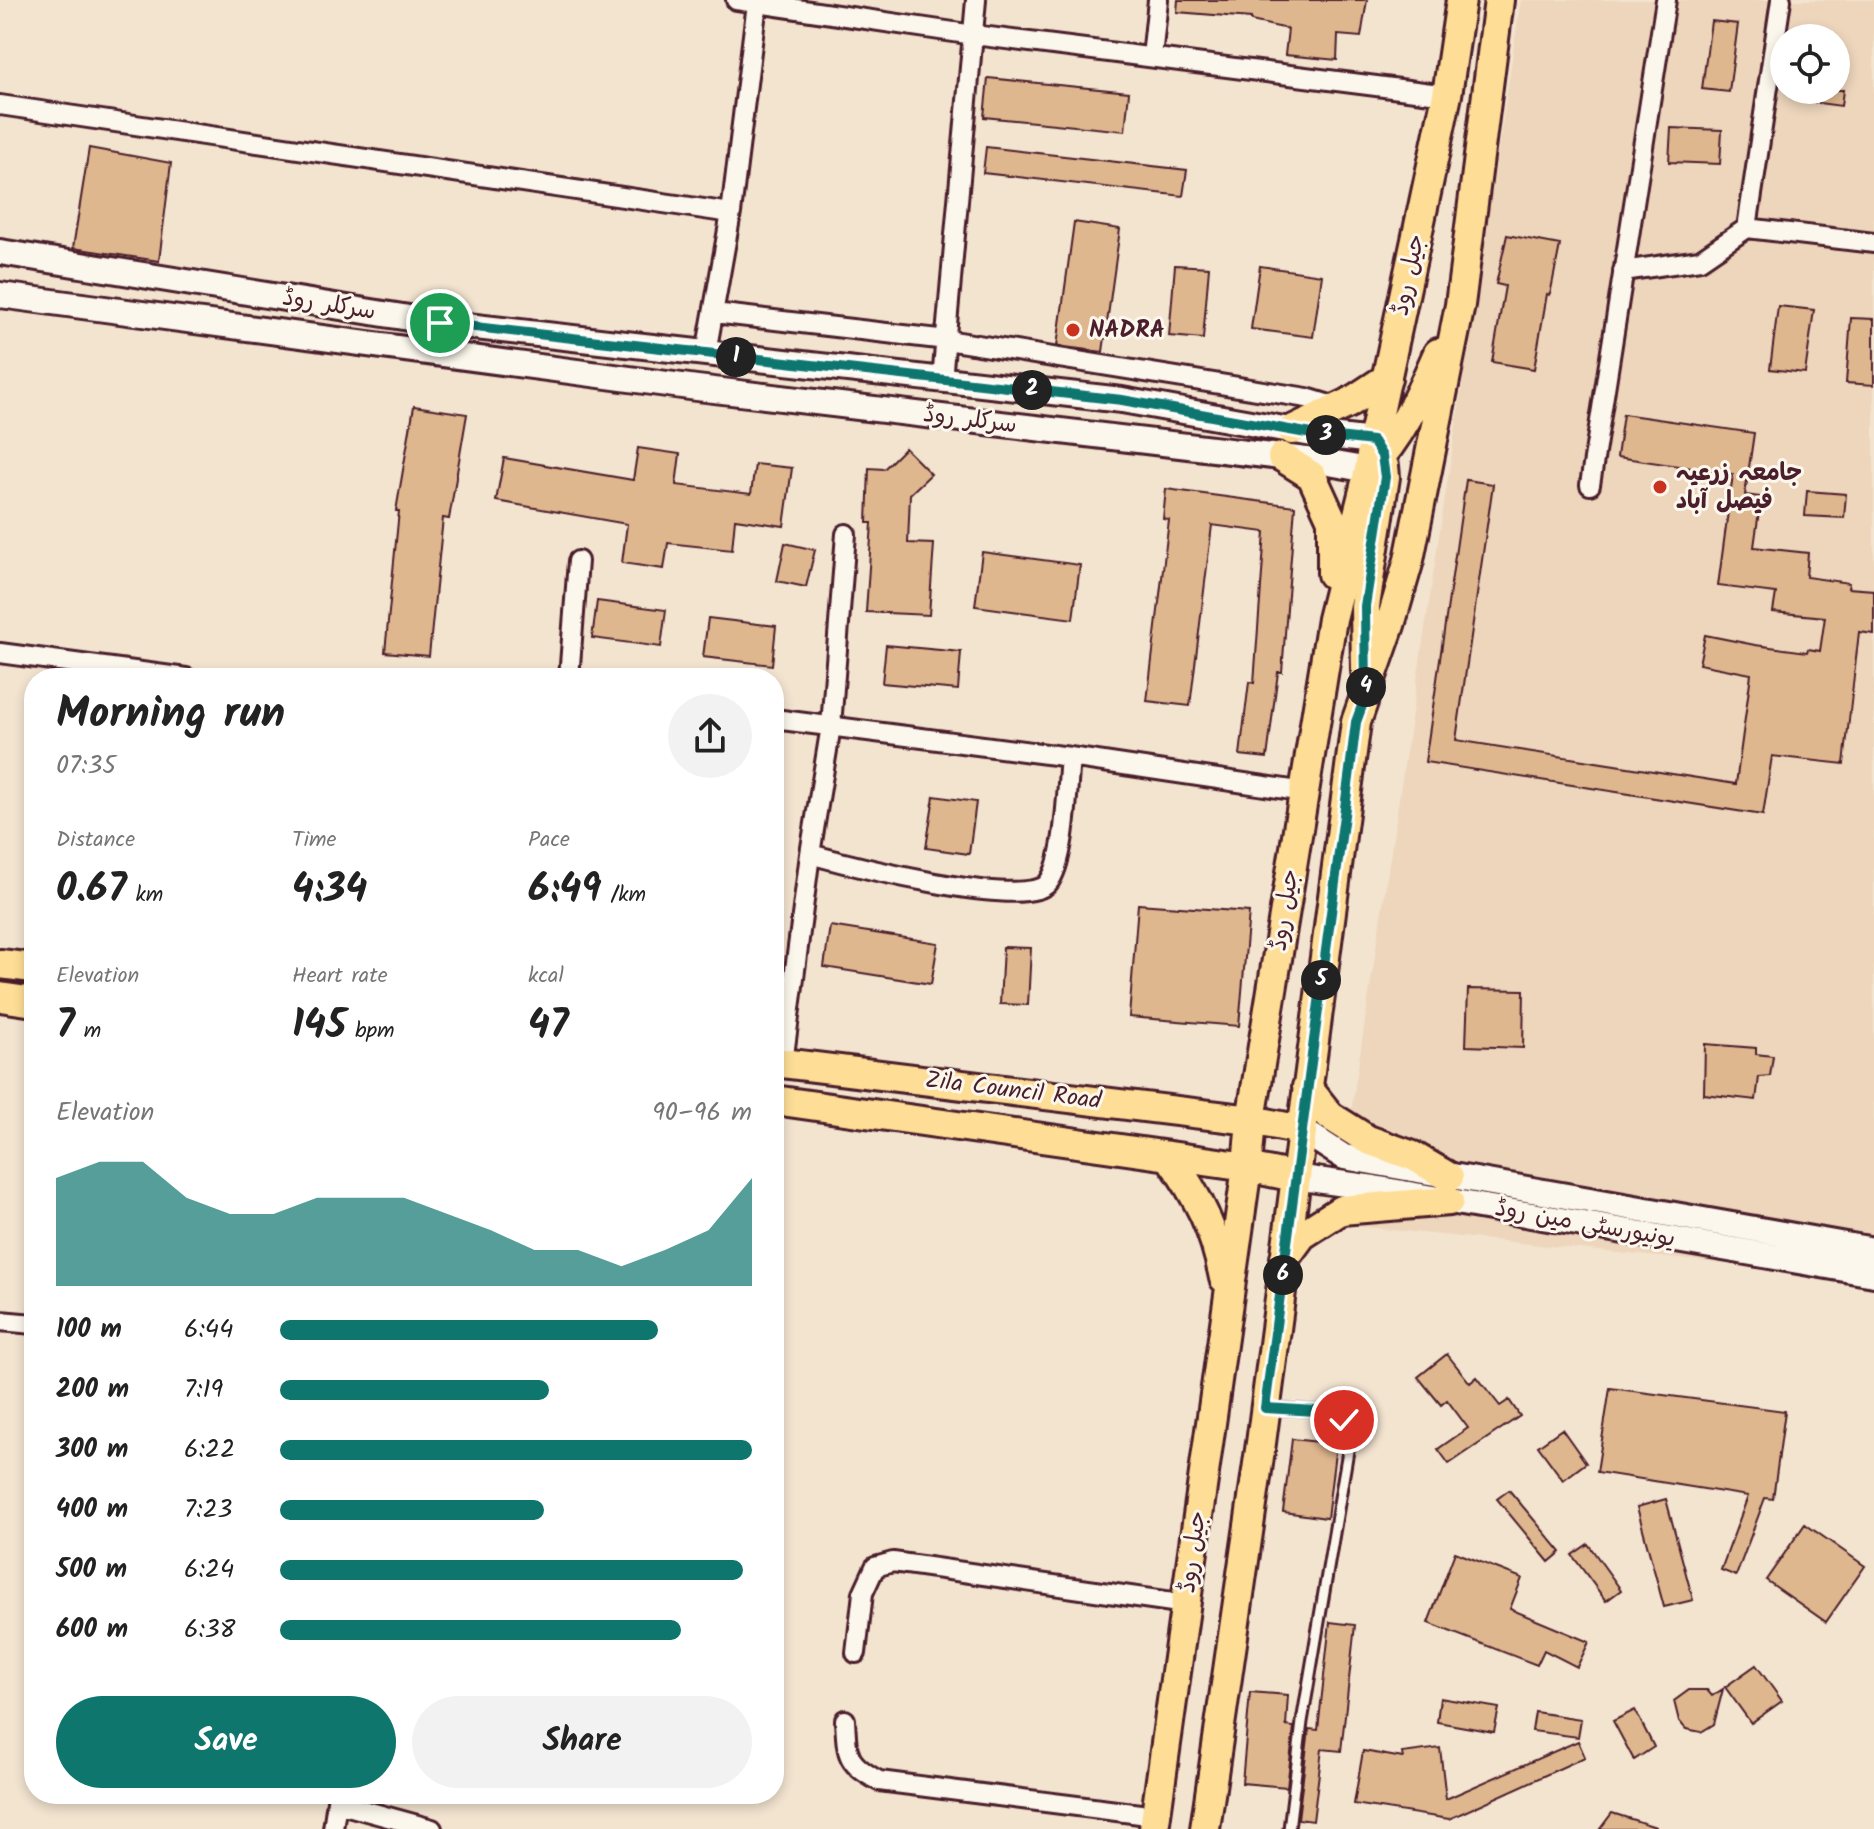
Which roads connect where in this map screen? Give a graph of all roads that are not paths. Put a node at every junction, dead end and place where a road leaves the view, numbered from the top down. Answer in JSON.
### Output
{"nodes":[{"id":1,"x":736,"y":0,"type":"edge"},
{"id":2,"x":976,"y":0,"type":"edge"},
{"id":3,"x":1158,"y":0,"type":"edge"},
{"id":4,"x":1461,"y":0,"type":"edge"},
{"id":5,"x":1499,"y":0,"type":"edge"},
{"id":6,"x":1666,"y":0,"type":"edge"},
{"id":7,"x":1781,"y":0,"type":"edge"},
{"id":8,"x":757,"y":3,"type":"junction"},
{"id":9,"x":785,"y":3,"type":"edge"},
{"id":10,"x":974,"y":35,"type":"junction"},
{"id":11,"x":1152,"y":57,"type":"junction"},
{"id":12,"x":1447,"y":95,"type":"junction"},
{"id":13,"x":0,"y":105,"type":"edge"},
{"id":14,"x":731,"y":213,"type":"junction"},
{"id":15,"x":1747,"y":228,"type":"junction"},
{"id":16,"x":1874,"y":243,"type":"edge"},
{"id":17,"x":0,"y":252,"type":"edge"},
{"id":18,"x":1623,"y":271,"type":"junction"},
{"id":19,"x":0,"y":295,"type":"edge"},
{"id":20,"x":1460,"y":305,"type":"junction"},
{"id":21,"x":714,"y":313,"type":"junction"},
{"id":22,"x":947,"y":340,"type":"junction"},
{"id":23,"x":706,"y":353,"type":"junction"},
{"id":24,"x":1387,"y":378,"type":"junction"},
{"id":25,"x":942,"y":380,"type":"junction"},
{"id":26,"x":1307,"y":398,"type":"junction"},
{"id":27,"x":1340,"y":408,"type":"junction"},
{"id":28,"x":1292,"y":430,"type":"junction"},
{"id":29,"x":1375,"y":456,"type":"junction"},
{"id":30,"x":1282,"y":457,"type":"junction"},
{"id":31,"x":1590,"y":485,"type":"dead end"},
{"id":32,"x":846,"y":534,"type":"dead end"},
{"id":33,"x":578,"y":561,"type":"dead end"},
{"id":34,"x":1332,"y":619,"type":"junction"},
{"id":35,"x":0,"y":653,"type":"edge"},
{"id":36,"x":112,"y":668,"type":"edge"},
{"id":37,"x":570,"y":668,"type":"edge"},
{"id":38,"x":1366,"y":695,"type":"junction"},
{"id":39,"x":784,"y":720,"type":"edge"},
{"id":40,"x":831,"y":726,"type":"junction"},
{"id":41,"x":1070,"y":757,"type":"junction"},
{"id":42,"x":1305,"y":792,"type":"junction"},
{"id":43,"x":810,"y":854,"type":"junction"},
{"id":44,"x":0,"y":964,"type":"edge"},
{"id":45,"x":24,"y":967,"type":"edge"},
{"id":46,"x":0,"y":997,"type":"edge"},
{"id":47,"x":24,"y":1001,"type":"edge"},
{"id":48,"x":784,"y":1023,"type":"edge"},
{"id":49,"x":784,"y":1063,"type":"edge"},
{"id":50,"x":1307,"y":1087,"type":"junction"},
{"id":51,"x":784,"y":1101,"type":"edge"},
{"id":52,"x":1251,"y":1120,"type":"junction"},
{"id":53,"x":1302,"y":1130,"type":"junction"},
{"id":54,"x":1169,"y":1156,"type":"junction"},
{"id":55,"x":1247,"y":1167,"type":"junction"},
{"id":56,"x":1295,"y":1177,"type":"junction"},
{"id":57,"x":1449,"y":1189,"type":"junction"},
{"id":58,"x":1285,"y":1258,"type":"junction"},
{"id":59,"x":1871,"y":1262,"type":"edge"},
{"id":60,"x":1229,"y":1298,"type":"junction"},
{"id":61,"x":0,"y":1321,"type":"edge"},
{"id":62,"x":24,"y":1323,"type":"edge"},
{"id":63,"x":1265,"y":1408,"type":"junction"},
{"id":64,"x":1186,"y":1604,"type":"junction"},
{"id":65,"x":856,"y":1653,"type":"dead end"},
{"id":66,"x":845,"y":1720,"type":"dead end"},
{"id":67,"x":336,"y":1804,"type":"edge"},
{"id":68,"x":355,"y":1804,"type":"edge"},
{"id":69,"x":1155,"y":1822,"type":"edge"},
{"id":70,"x":333,"y":1829,"type":"edge"},
{"id":71,"x":432,"y":1829,"type":"edge"},
{"id":72,"x":1205,"y":1829,"type":"edge"},
{"id":73,"x":1289,"y":1829,"type":"edge"}],
"edges":[{"from":1,"to":8,"type":"street"},
{"from":2,"to":10,"type":"street"},
{"from":3,"to":11,"type":"street"},
{"from":4,"to":12,"type":"main road","name":"جیل روڈ"},
{"from":5,"to":20,"type":"main road","name":"جیل روڈ"},
{"from":6,"to":18,"type":"street"},
{"from":7,"to":15,"type":"street"},
{"from":8,"to":9,"type":"street"},
{"from":8,"to":14,"type":"street"},
{"from":9,"to":10,"type":"street"},
{"from":10,"to":11,"type":"street"},
{"from":10,"to":22,"type":"street"},
{"from":11,"to":12,"type":"street"},
{"from":12,"to":24,"type":"main road","name":"جیل روڈ"},
{"from":13,"to":14,"type":"street"},
{"from":14,"to":21,"type":"street"},
{"from":15,"to":16,"type":"street"},
{"from":15,"to":18,"type":"street"},
{"from":17,"to":23,"type":"main road","name":"سرکلر روڈ"},
{"from":18,"to":31,"type":"street"},
{"from":19,"to":30,"type":"main road","name":"سرکلر روڈ"},
{"from":20,"to":29,"type":"main road"},
{"from":20,"to":38,"type":"main road","name":"جیل روڈ"},
{"from":21,"to":22,"type":"street"},
{"from":21,"to":23,"type":"street"},
{"from":22,"to":25,"type":"street"},
{"from":22,"to":26,"type":"street"},
{"from":23,"to":25,"type":"main road","name":"سرکلر روڈ"},
{"from":24,"to":27,"type":"main road"},
{"from":24,"to":29,"type":"main road","name":"جیل روڈ"},
{"from":25,"to":28,"type":"main road","name":"سرکلر روڈ"},
{"from":26,"to":27,"type":"street"},
{"from":26,"to":28,"type":"street"},
{"from":27,"to":28,"type":"main road"},
{"from":28,"to":29,"type":"main road","name":"سرکلر روڈ"},
{"from":29,"to":30,"type":"main road","name":"سرکلر روڈ"},
{"from":29,"to":34,"type":"main road","name":"جیل روڈ"},
{"from":29,"to":38,"type":"main road"},
{"from":30,"to":34,"type":"main road"},
{"from":32,"to":40,"type":"street"},
{"from":33,"to":37,"type":"street"},
{"from":34,"to":42,"type":"main road","name":"جیل روڈ"},
{"from":35,"to":36,"type":"street"},
{"from":38,"to":50,"type":"main road","name":"جیل روڈ"},
{"from":39,"to":40,"type":"street"},
{"from":40,"to":41,"type":"street"},
{"from":40,"to":43,"type":"street"},
{"from":41,"to":42,"type":"street"},
{"from":41,"to":43,"type":"street"},
{"from":42,"to":52,"type":"main road","name":"جیل روڈ"},
{"from":43,"to":48,"type":"street"},
{"from":44,"to":45,"type":"main road"},
{"from":46,"to":47,"type":"main road"},
{"from":49,"to":52,"type":"main road","name":"Zila Council Road"},
{"from":50,"to":53,"type":"main road","name":"جیل روڈ"},
{"from":50,"to":57,"type":"main road"},
{"from":51,"to":54,"type":"main road","name":"Zila Council Road"},
{"from":52,"to":53,"type":"main road","name":"Zila Council Road"},
{"from":52,"to":55,"type":"main road","name":"جیل روڈ"},
{"from":53,"to":56,"type":"main road","name":"جیل روڈ"},
{"from":53,"to":57,"type":"main road","name":"یونیورسٹی مین روڈ"},
{"from":54,"to":55,"type":"main road","name":"Zila Council Road"},
{"from":54,"to":60,"type":"main road"},
{"from":55,"to":56,"type":"main road","name":"Zila Council Road"},
{"from":55,"to":60,"type":"main road","name":"جیل روڈ"},
{"from":56,"to":57,"type":"main road","name":"یونیورسٹی مین روڈ"},
{"from":56,"to":58,"type":"main road","name":"جیل روڈ"},
{"from":57,"to":58,"type":"main road"},
{"from":57,"to":59,"type":"main road","name":"یونیورسٹی مین روڈ"},
{"from":58,"to":63,"type":"main road","name":"جیل روڈ"},
{"from":60,"to":64,"type":"main road","name":"جیل روڈ"},
{"from":61,"to":62,"type":"street"},
{"from":63,"to":72,"type":"main road","name":"جیل روڈ"},
{"from":63,"to":73,"type":"lane"},
{"from":64,"to":65,"type":"street"},
{"from":64,"to":69,"type":"main road","name":"جیل روڈ"},
{"from":66,"to":69,"type":"street"},
{"from":67,"to":70,"type":"street"},
{"from":68,"to":71,"type":"street"}]}
